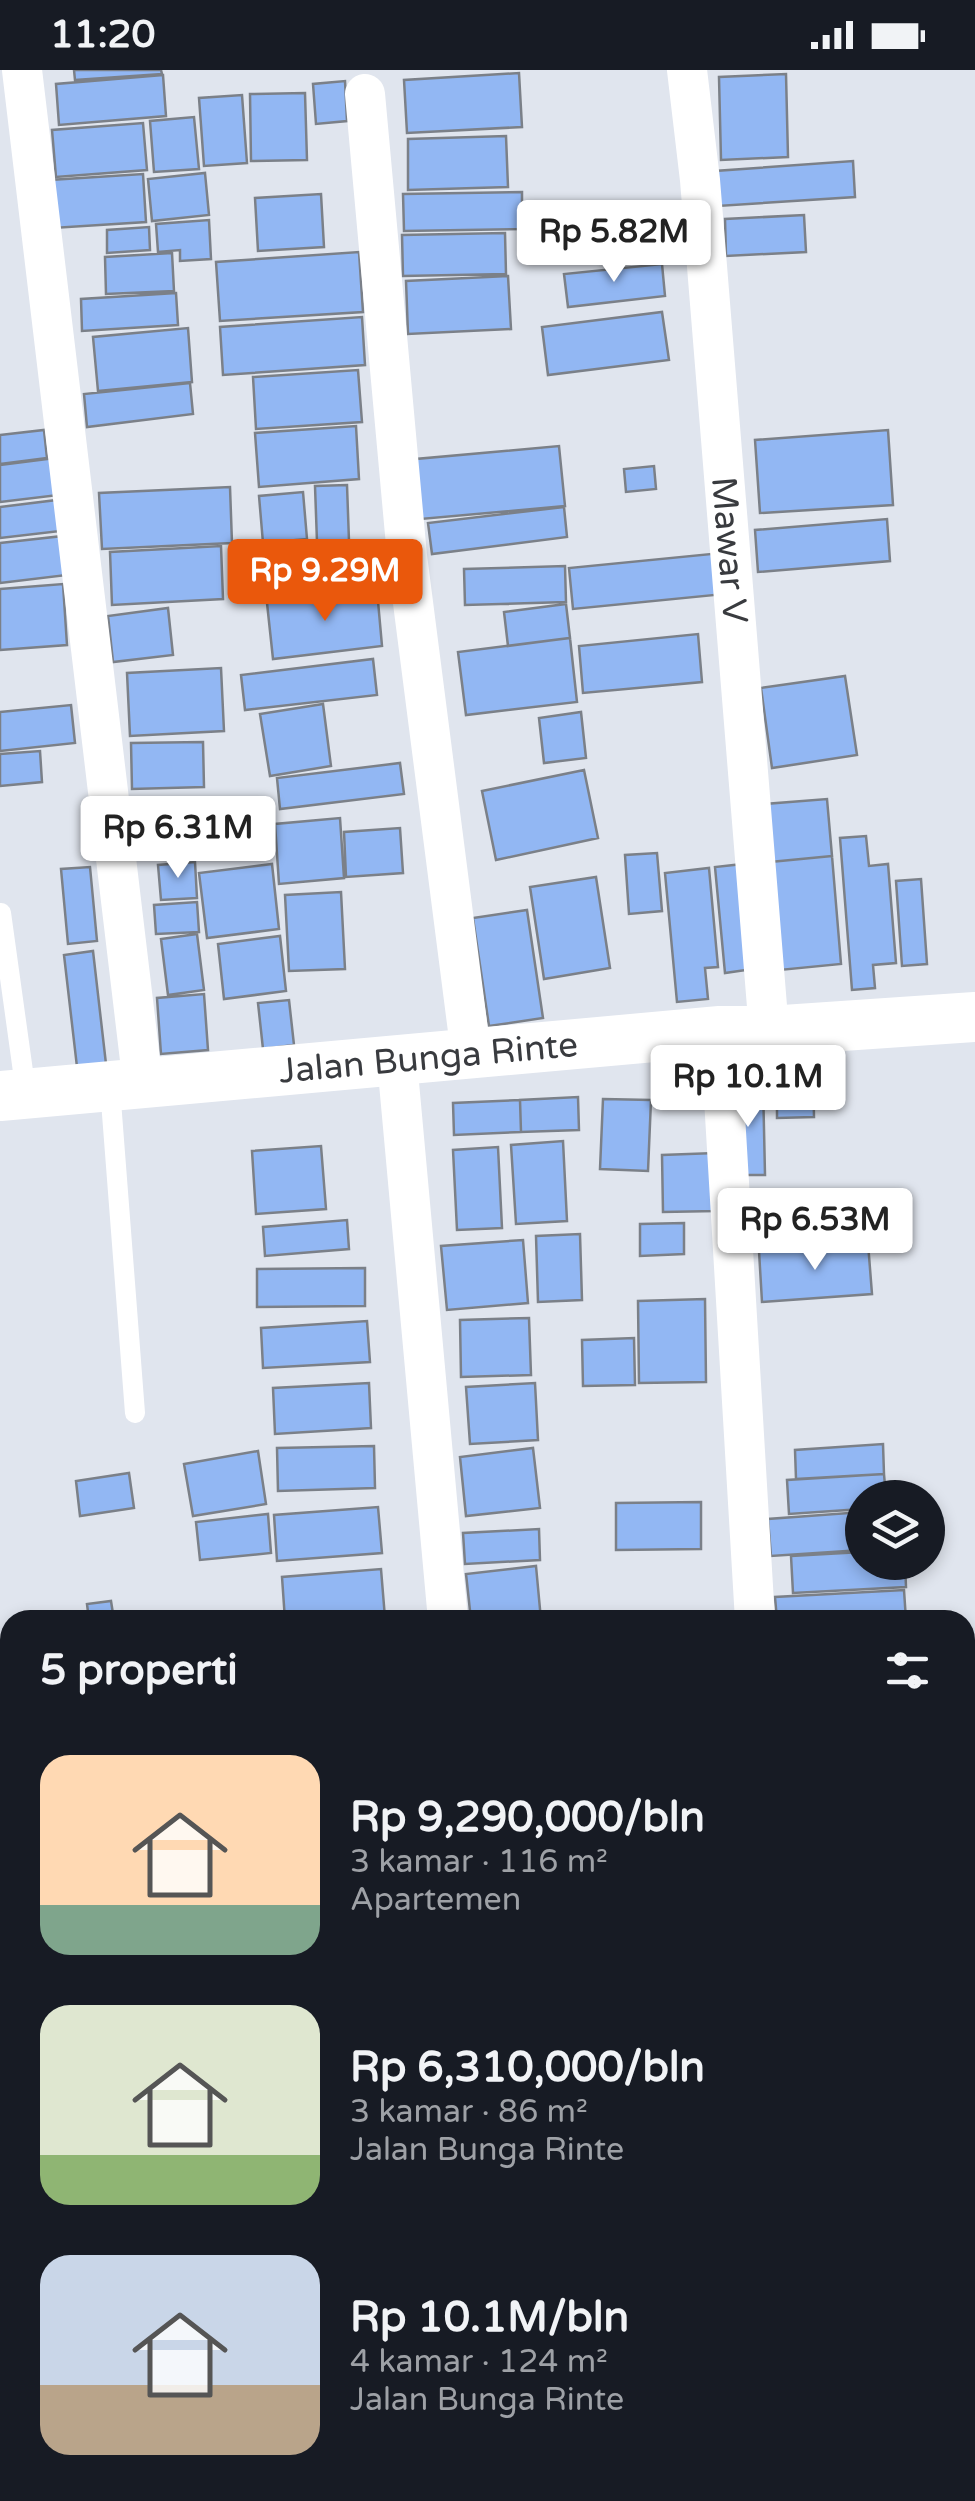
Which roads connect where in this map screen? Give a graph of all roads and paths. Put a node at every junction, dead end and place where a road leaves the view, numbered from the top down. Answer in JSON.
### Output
{"nodes":[{"id":1,"x":22,"y":70,"type":"edge"},
{"id":2,"x":686,"y":70,"type":"edge"},
{"id":3,"x":365,"y":94,"type":"dead end"},
{"id":4,"x":2,"y":912,"type":"edge"},
{"id":5,"x":975,"y":1017,"type":"edge"},
{"id":6,"x":769,"y":1031,"type":"junction"},
{"id":7,"x":720,"y":1032,"type":"junction"},
{"id":8,"x":471,"y":1054,"type":"junction"},
{"id":9,"x":397,"y":1061,"type":"junction"},
{"id":10,"x":126,"y":1087,"type":"junction"},
{"id":11,"x":13,"y":1095,"type":"edge"},
{"id":12,"x":135,"y":1413,"type":"dead end"},
{"id":13,"x":447,"y":1610,"type":"edge"},
{"id":14,"x":754,"y":1610,"type":"edge"}],
"edges":[{"from":1,"to":10,"type":"street"},
{"from":2,"to":6,"type":"street","name":"Mawar V"},
{"from":3,"to":8,"type":"street"},
{"from":4,"to":11,"type":"lane"},
{"from":5,"to":6,"type":"street","name":"Jalan Bunga Rinte"},
{"from":6,"to":7,"type":"street","name":"Jalan Bunga Rinte"},
{"from":7,"to":8,"type":"street","name":"Jalan Bunga Rinte"},
{"from":7,"to":14,"type":"street"},
{"from":8,"to":9,"type":"street","name":"Jalan Bunga Rinte"},
{"from":9,"to":10,"type":"street","name":"Jalan Bunga Rinte"},
{"from":9,"to":13,"type":"street"},
{"from":10,"to":11,"type":"street","name":"Jalan Bunga Rinte"},
{"from":10,"to":12,"type":"lane"}]}
